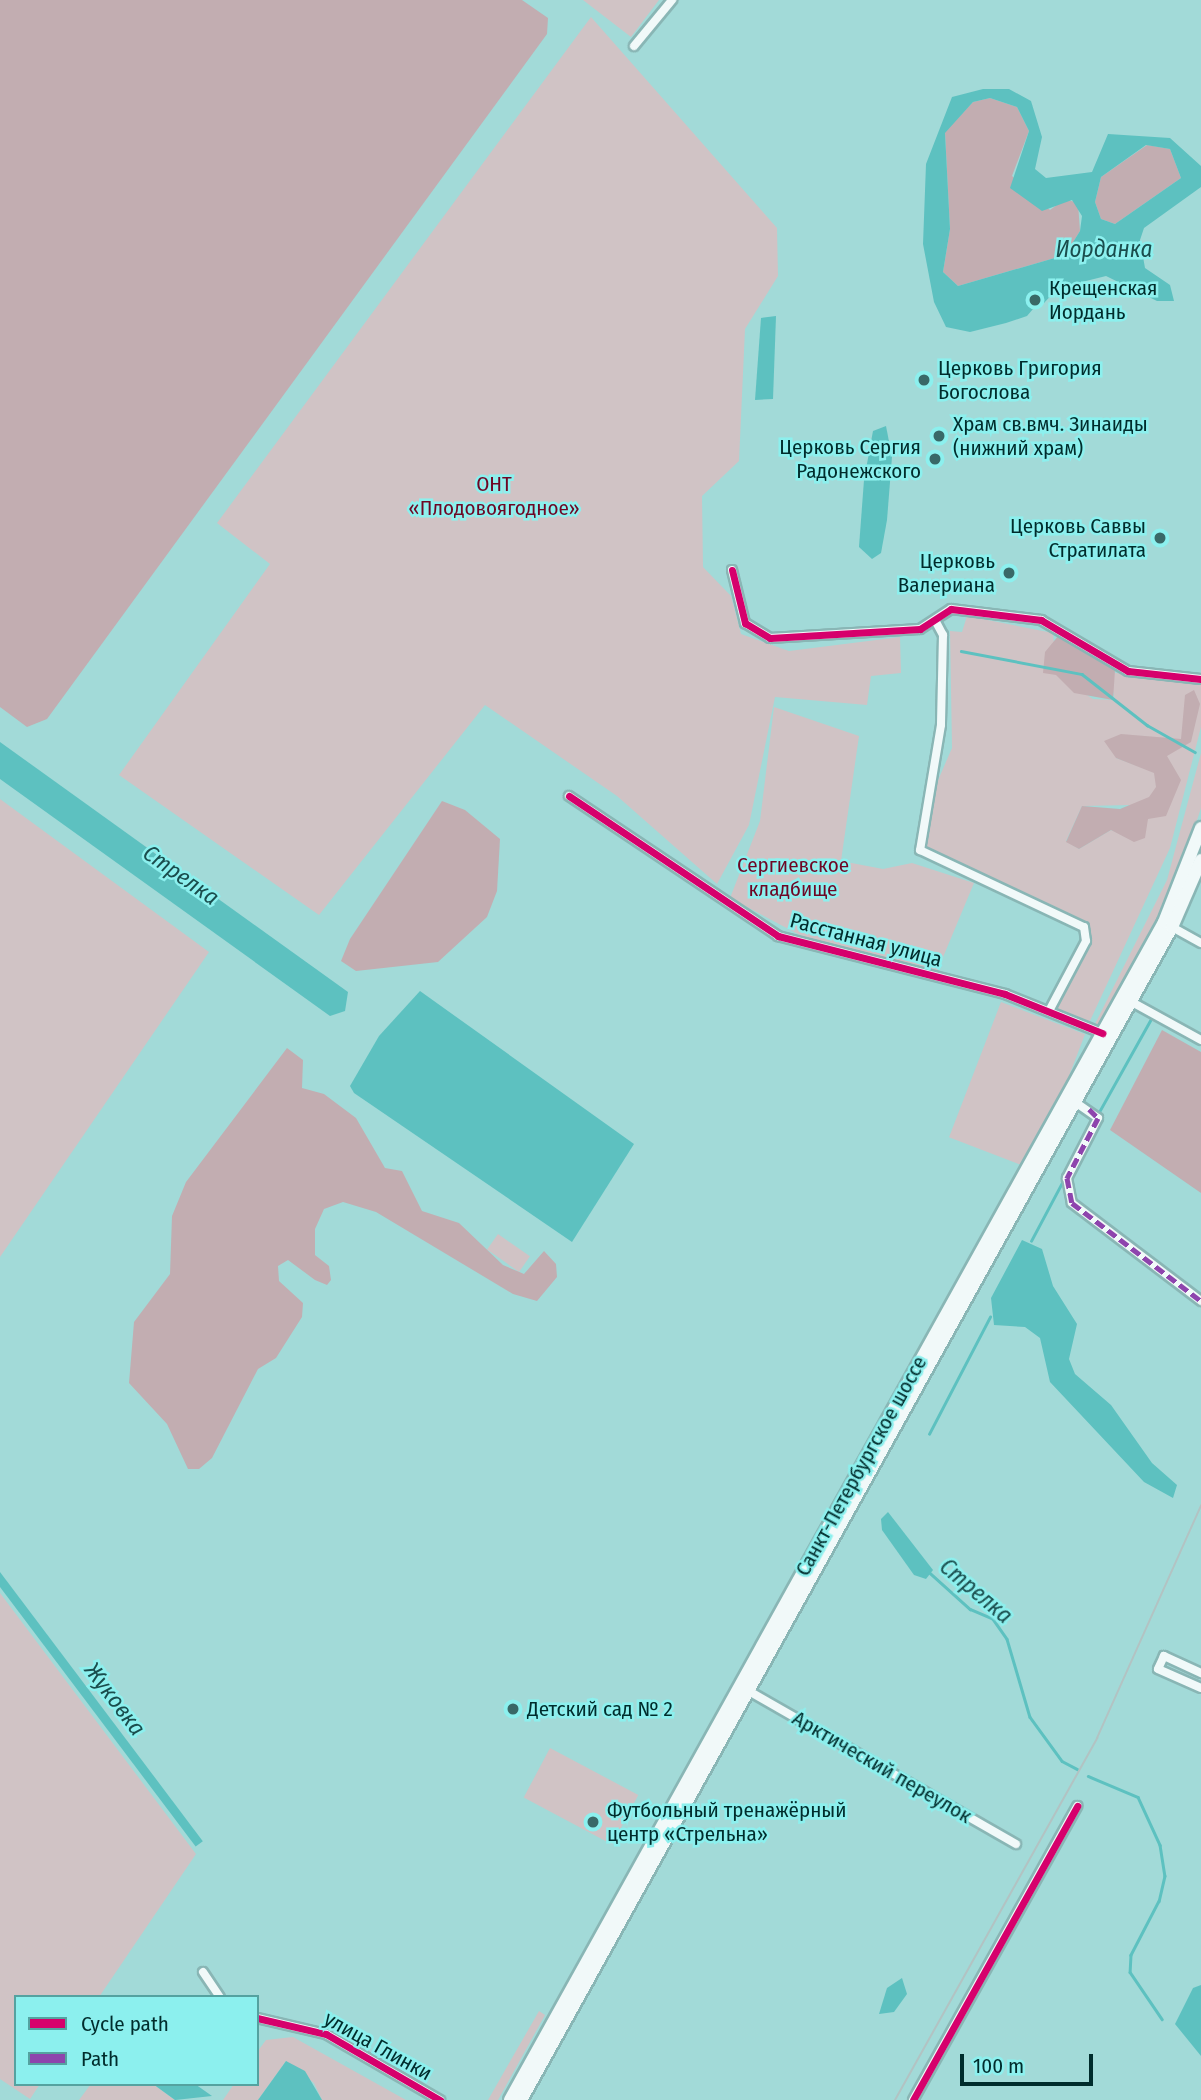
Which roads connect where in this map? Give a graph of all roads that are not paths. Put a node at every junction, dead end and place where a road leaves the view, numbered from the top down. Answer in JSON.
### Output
{"nodes":[{"id":1,"x":671,"y":0,"type":"edge"},
{"id":2,"x":634,"y":46,"type":"dead end"},
{"id":3,"x":732,"y":570,"type":"dead end"},
{"id":4,"x":936,"y":622,"type":"junction"},
{"id":5,"x":1201,"y":679,"type":"edge"},
{"id":6,"x":569,"y":796,"type":"dead end"},
{"id":7,"x":1201,"y":828,"type":"edge"},
{"id":8,"x":1201,"y":860,"type":"edge"},
{"id":9,"x":1172,"y":927,"type":"junction"},
{"id":10,"x":1201,"y":943,"type":"edge"},
{"id":11,"x":1130,"y":1001,"type":"junction"},
{"id":12,"x":1050,"y":1009,"type":"junction"},
{"id":13,"x":1102,"y":1033,"type":"junction"},
{"id":14,"x":1201,"y":1040,"type":"edge"},
{"id":15,"x":1076,"y":1102,"type":"junction"},
{"id":16,"x":1201,"y":1301,"type":"edge"},
{"id":17,"x":1201,"y":1673,"type":"edge"},
{"id":18,"x":1201,"y":1688,"type":"edge"},
{"id":19,"x":747,"y":1690,"type":"junction"},
{"id":20,"x":1077,"y":1806,"type":"dead end"},
{"id":21,"x":1016,"y":1844,"type":"dead end"},
{"id":22,"x":203,"y":1972,"type":"dead end"},
{"id":23,"x":219,"y":1995,"type":"edge"},
{"id":24,"x":259,"y":2018,"type":"edge"},
{"id":25,"x":440,"y":2100,"type":"edge"},
{"id":26,"x":510,"y":2100,"type":"edge"},
{"id":27,"x":521,"y":2100,"type":"edge"},
{"id":28,"x":913,"y":2100,"type":"edge"}],
"edges":[{"from":1,"to":2,"type":"street"},
{"from":3,"to":4,"type":"street"},
{"from":4,"to":5,"type":"street"},
{"from":4,"to":12,"type":"street"},
{"from":6,"to":12,"type":"street","name":"Расстанная улица"},
{"from":7,"to":13,"type":"main road","name":"Санкт-Петербургское шоссе"},
{"from":8,"to":9,"type":"main road","name":"Санкт-Петербургское шоссе"},
{"from":9,"to":10,"type":"street"},
{"from":9,"to":11,"type":"main road","name":"Санкт-Петербургское шоссе"},
{"from":11,"to":14,"type":"street"},
{"from":11,"to":15,"type":"main road","name":"Санкт-Петербургское шоссе"},
{"from":12,"to":13,"type":"street","name":"Расстанная улица"},
{"from":13,"to":26,"type":"main road","name":"Санкт-Петербургское шоссе"},
{"from":15,"to":16,"type":"street"},
{"from":15,"to":19,"type":"main road","name":"Санкт-Петербургское шоссе"},
{"from":17,"to":18,"type":"street"},
{"from":19,"to":21,"type":"street","name":"Арктический переулок"},
{"from":19,"to":27,"type":"main road","name":"Санкт-Петербургское шоссе"},
{"from":20,"to":28,"type":"street"},
{"from":22,"to":23,"type":"street"},
{"from":24,"to":25,"type":"street","name":"улица Глинки"}]}
